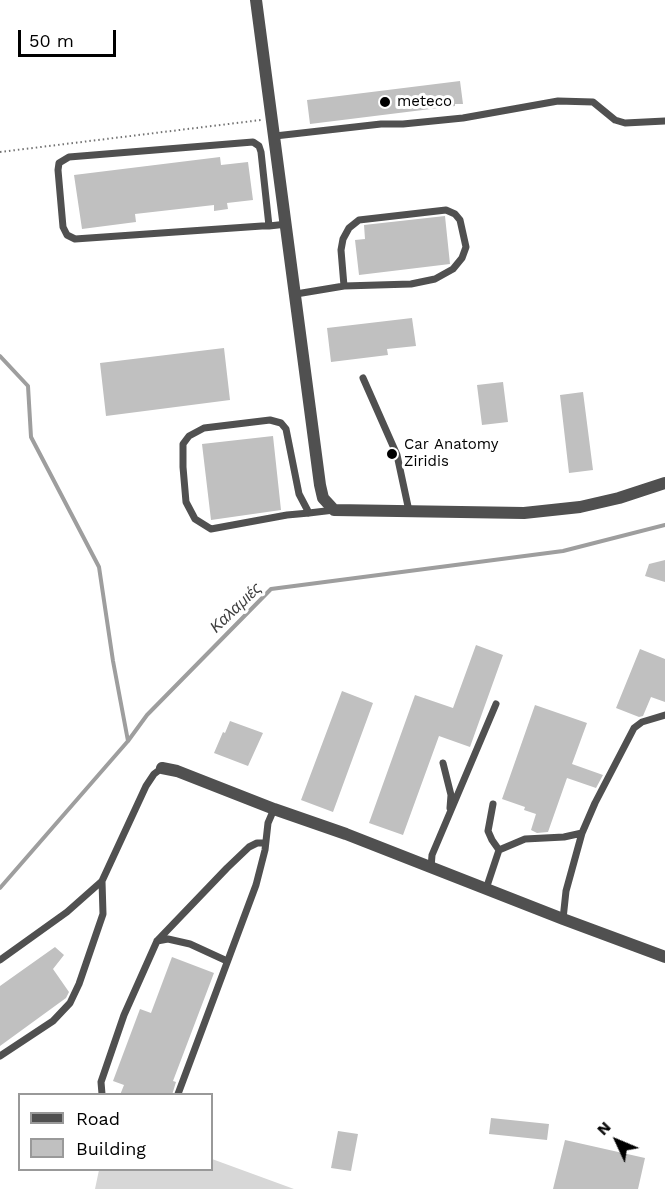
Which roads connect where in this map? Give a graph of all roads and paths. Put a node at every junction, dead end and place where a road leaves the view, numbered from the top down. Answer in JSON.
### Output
{"nodes":[{"id":1,"x":256,"y":0,"type":"edge"},
{"id":2,"x":273,"y":119,"type":"junction"},
{"id":3,"x":665,"y":121,"type":"edge"},
{"id":4,"x":275,"y":136,"type":"junction"},
{"id":5,"x":0,"y":152,"type":"edge"},
{"id":6,"x":287,"y":224,"type":"junction"},
{"id":7,"x":269,"y":226,"type":"junction"},
{"id":8,"x":344,"y":286,"type":"junction"},
{"id":9,"x":296,"y":294,"type":"junction"},
{"id":10,"x":363,"y":378,"type":"dead end"},
{"id":11,"x":665,"y":483,"type":"edge"},
{"id":12,"x":333,"y":510,"type":"junction"},
{"id":13,"x":409,"y":511,"type":"junction"},
{"id":14,"x":309,"y":513,"type":"junction"},
{"id":15,"x":495,"y":704,"type":"dead end"},
{"id":16,"x":665,"y":715,"type":"edge"},
{"id":17,"x":443,"y":763,"type":"dead end"},
{"id":18,"x":162,"y":768,"type":"joint"},
{"id":19,"x":493,"y":804,"type":"dead end"},
{"id":20,"x":274,"y":809,"type":"junction"},
{"id":21,"x":450,"y":814,"type":"junction"},
{"id":22,"x":582,"y":833,"type":"junction"},
{"id":23,"x":264,"y":843,"type":"junction"},
{"id":24,"x":500,"y":850,"type":"junction"},
{"id":25,"x":431,"y":868,"type":"junction"},
{"id":26,"x":102,"y":880,"type":"junction"},
{"id":27,"x":486,"y":890,"type":"junction"},
{"id":28,"x":563,"y":919,"type":"junction"},
{"id":29,"x":157,"y":942,"type":"junction"},
{"id":30,"x":665,"y":957,"type":"edge"},
{"id":31,"x":0,"y":960,"type":"edge"},
{"id":32,"x":227,"y":961,"type":"junction"},
{"id":33,"x":0,"y":1056,"type":"edge"},
{"id":34,"x":102,"y":1093,"type":"edge"},
{"id":35,"x":179,"y":1093,"type":"edge"}],
"edges":[{"from":1,"to":2,"type":"street"},
{"from":2,"to":4,"type":"street"},
{"from":2,"to":5,"type":"path"},
{"from":3,"to":4,"type":"lane"},
{"from":4,"to":6,"type":"street"},
{"from":6,"to":7,"type":"lane"},
{"from":6,"to":9,"type":"street"},
{"from":7,"to":7,"type":"lane"},
{"from":8,"to":8,"type":"lane"},
{"from":8,"to":9,"type":"lane"},
{"from":9,"to":12,"type":"street"},
{"from":10,"to":13,"type":"lane"},
{"from":11,"to":13,"type":"street"},
{"from":12,"to":13,"type":"street"},
{"from":12,"to":14,"type":"lane"},
{"from":14,"to":14,"type":"lane"},
{"from":15,"to":21,"type":"lane"},
{"from":16,"to":22,"type":"lane"},
{"from":17,"to":21,"type":"lane"},
{"from":18,"to":20,"type":"street"},
{"from":18,"to":26,"type":"lane"},
{"from":19,"to":24,"type":"lane"},
{"from":20,"to":23,"type":"lane"},
{"from":20,"to":25,"type":"street"},
{"from":21,"to":25,"type":"lane"},
{"from":22,"to":24,"type":"lane"},
{"from":22,"to":28,"type":"lane"},
{"from":23,"to":29,"type":"lane"},
{"from":23,"to":32,"type":"lane"},
{"from":24,"to":27,"type":"lane"},
{"from":25,"to":27,"type":"street"},
{"from":26,"to":31,"type":"lane"},
{"from":26,"to":33,"type":"lane"},
{"from":27,"to":28,"type":"street"},
{"from":28,"to":30,"type":"street"},
{"from":29,"to":32,"type":"lane"},
{"from":29,"to":34,"type":"lane"},
{"from":32,"to":35,"type":"lane"}]}
